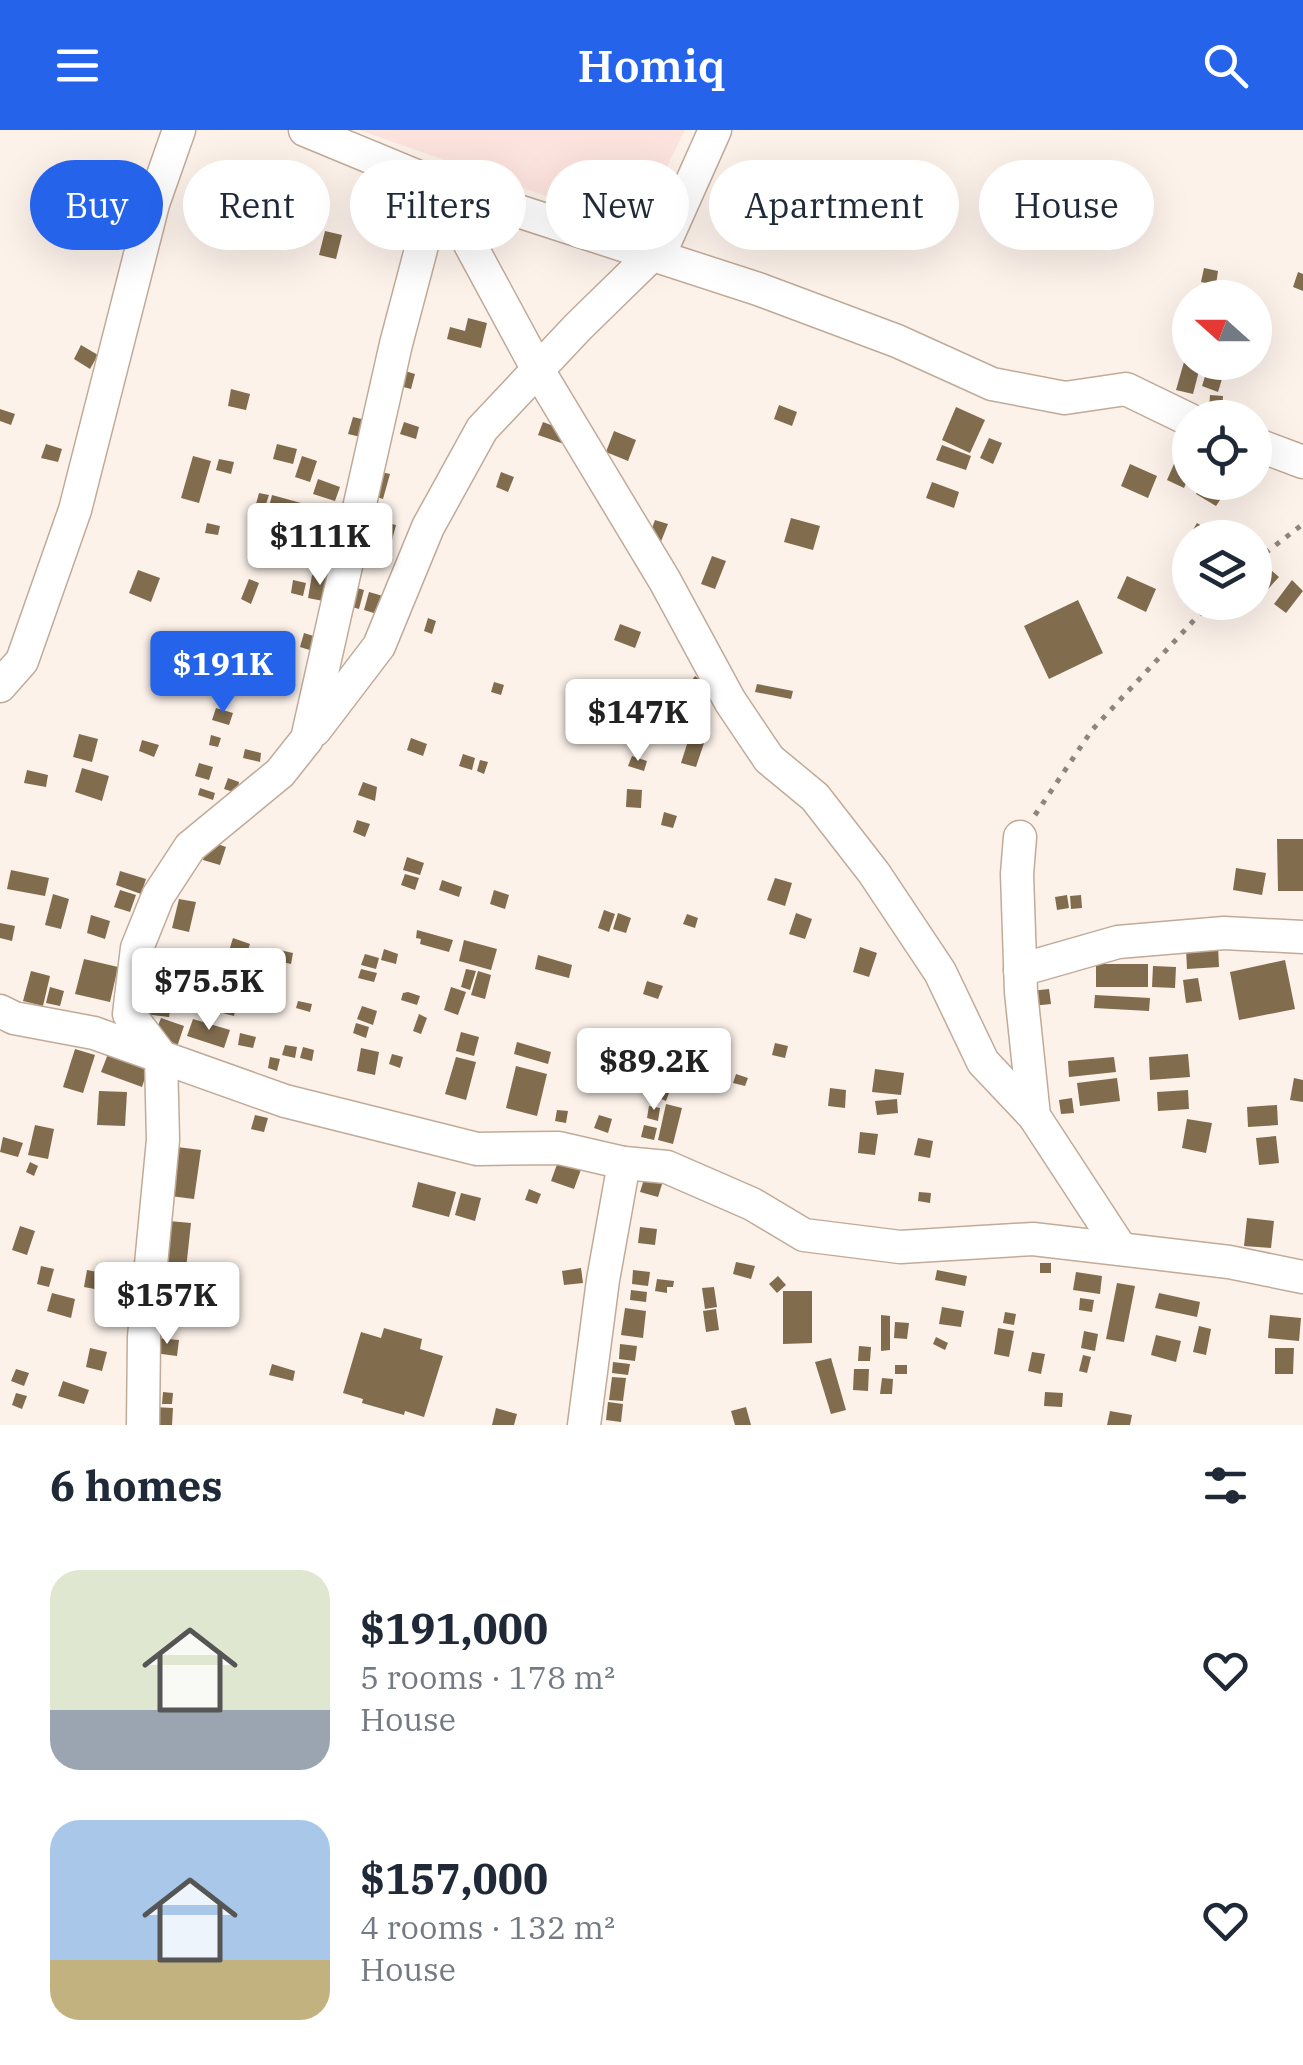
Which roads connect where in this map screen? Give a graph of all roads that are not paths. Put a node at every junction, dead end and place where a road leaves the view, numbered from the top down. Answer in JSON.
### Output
{"nodes":[{"id":1,"x":180,"y":130,"type":"edge"},
{"id":2,"x":305,"y":130,"type":"edge"},
{"id":3,"x":715,"y":130,"type":"edge"},
{"id":4,"x":379,"y":160,"type":"edge"},
{"id":5,"x":526,"y":212,"type":"edge"},
{"id":6,"x":421,"y":250,"type":"edge"},
{"id":7,"x":473,"y":250,"type":"edge"},
{"id":8,"x":654,"y":253,"type":"junction"},
{"id":9,"x":538,"y":370,"type":"junction"},
{"id":10,"x":1172,"y":411,"type":"edge"},
{"id":11,"x":1272,"y":450,"type":"edge"},
{"id":12,"x":1303,"y":462,"type":"edge"},
{"id":13,"x":0,"y":686,"type":"edge"},
{"id":14,"x":308,"y":739,"type":"junction"},
{"id":15,"x":1020,"y":838,"type":"road end"},
{"id":16,"x":1303,"y":937,"type":"edge"},
{"id":17,"x":1020,"y":970,"type":"junction"},
{"id":18,"x":0,"y":1011,"type":"edge"},
{"id":19,"x":161,"y":1056,"type":"junction"},
{"id":20,"x":1034,"y":1116,"type":"junction"},
{"id":21,"x":624,"y":1163,"type":"junction"},
{"id":22,"x":1120,"y":1249,"type":"junction"},
{"id":23,"x":1303,"y":1277,"type":"edge"},
{"id":24,"x":142,"y":1425,"type":"edge"},
{"id":25,"x":584,"y":1425,"type":"edge"}],
"edges":[{"from":1,"to":13,"type":"street"},
{"from":2,"to":4,"type":"street"},
{"from":3,"to":8,"type":"street"},
{"from":5,"to":8,"type":"street"},
{"from":6,"to":14,"type":"street"},
{"from":7,"to":9,"type":"street"},
{"from":8,"to":9,"type":"street"},
{"from":8,"to":10,"type":"street"},
{"from":9,"to":14,"type":"street"},
{"from":9,"to":20,"type":"street"},
{"from":11,"to":12,"type":"street"},
{"from":14,"to":19,"type":"street"},
{"from":15,"to":17,"type":"street"},
{"from":16,"to":17,"type":"street"},
{"from":17,"to":20,"type":"street"},
{"from":18,"to":19,"type":"street"},
{"from":19,"to":21,"type":"street"},
{"from":19,"to":24,"type":"street"},
{"from":20,"to":22,"type":"street"},
{"from":21,"to":22,"type":"street"},
{"from":21,"to":25,"type":"street"},
{"from":22,"to":23,"type":"street"}]}
